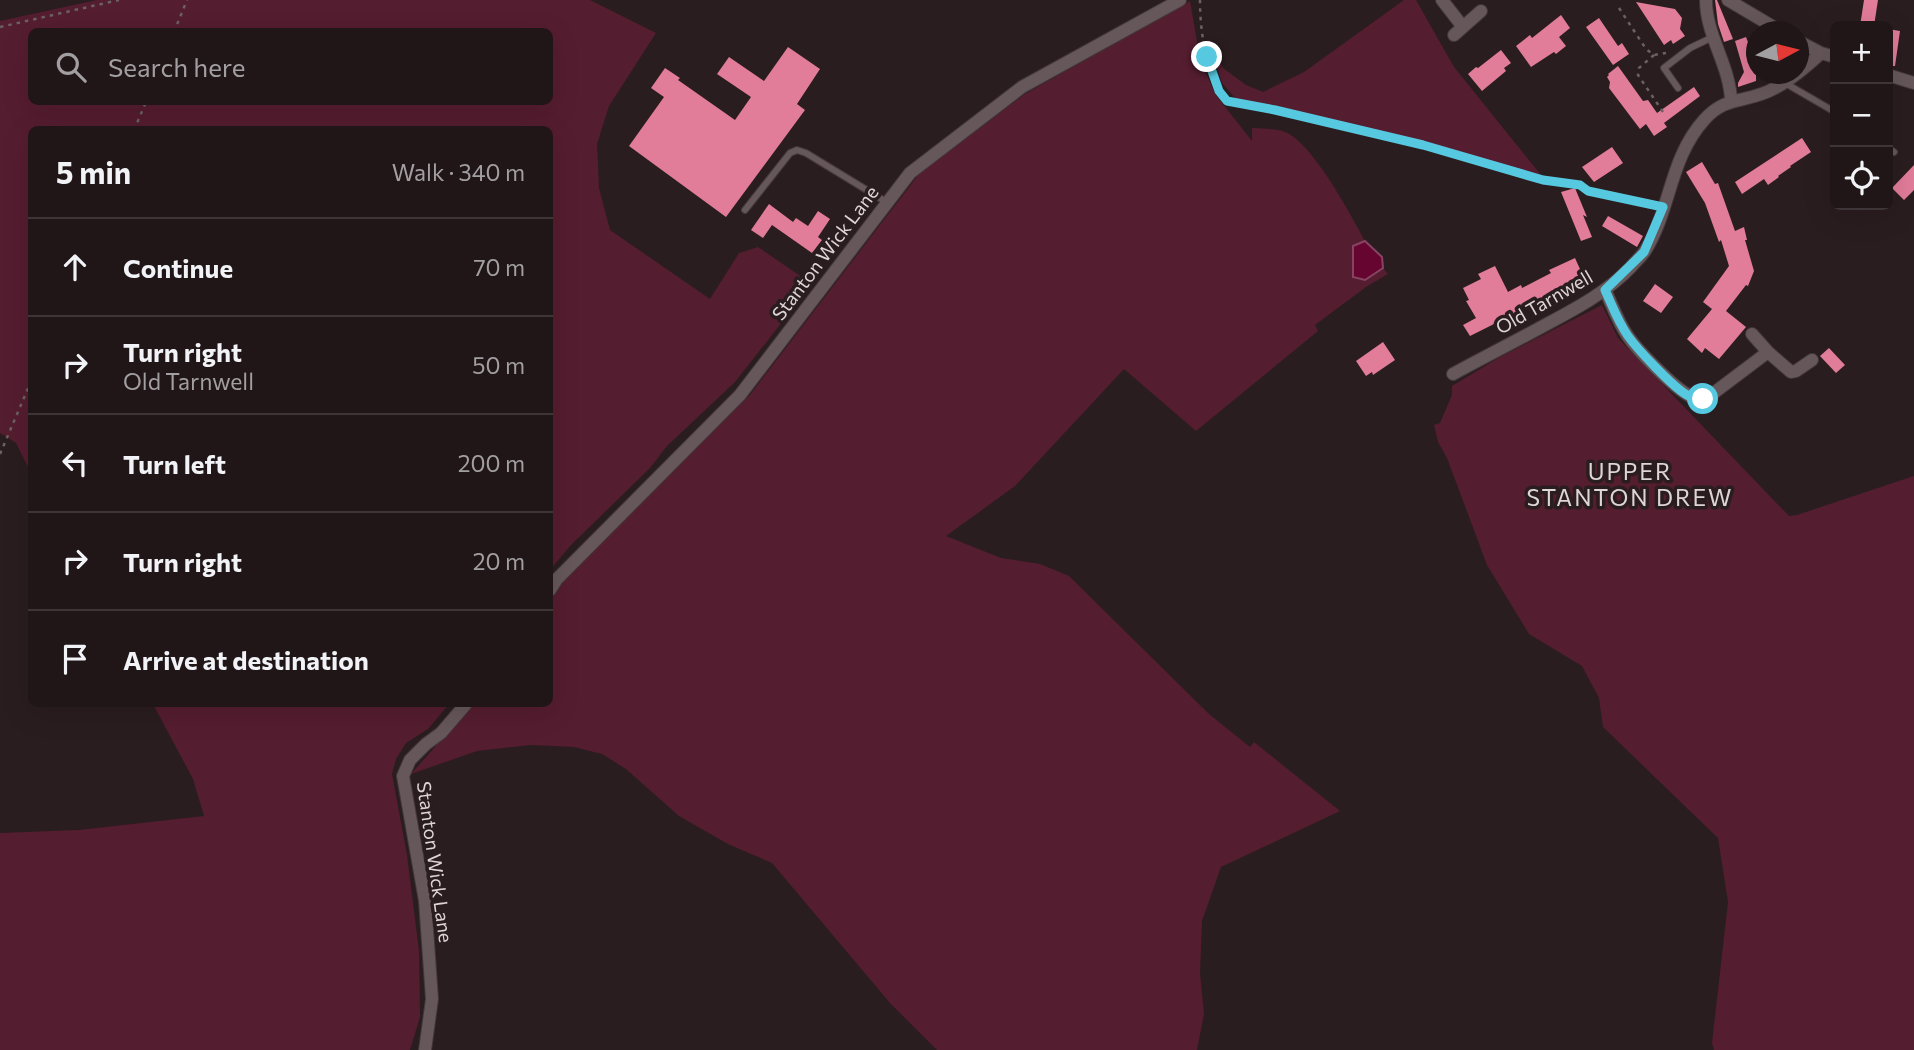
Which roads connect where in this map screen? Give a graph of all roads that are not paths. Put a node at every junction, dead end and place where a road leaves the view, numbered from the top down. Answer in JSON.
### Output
{"nodes":[{"id":1,"x":1180,"y":0,"type":"edge"},
{"id":2,"x":1442,"y":0,"type":"edge"},
{"id":3,"x":1706,"y":0,"type":"edge"},
{"id":4,"x":1728,"y":0,"type":"edge"},
{"id":5,"x":1481,"y":11,"type":"dead end"},
{"id":6,"x":1763,"y":21,"type":"edge"},
{"id":7,"x":1713,"y":37,"type":"junction"},
{"id":8,"x":1809,"y":46,"type":"edge"},
{"id":9,"x":1821,"y":52,"type":"junction"},
{"id":10,"x":1830,"y":55,"type":"edge"},
{"id":11,"x":1809,"y":63,"type":"edge"},
{"id":12,"x":1893,"y":77,"type":"edge"},
{"id":13,"x":1914,"y":83,"type":"edge"},
{"id":14,"x":1781,"y":84,"type":"edge"},
{"id":15,"x":1785,"y":84,"type":"edge"},
{"id":16,"x":1678,"y":88,"type":"dead end"},
{"id":17,"x":1731,"y":101,"type":"junction"},
{"id":18,"x":1830,"y":109,"type":"edge"},
{"id":19,"x":1608,"y":195,"type":"road end"},
{"id":20,"x":888,"y":203,"type":"junction"},
{"id":21,"x":1663,"y":207,"type":"junction"},
{"id":22,"x":745,"y":209,"type":"dead end"},
{"id":23,"x":1605,"y":290,"type":"junction"},
{"id":24,"x":1752,"y":334,"type":"dead end"},
{"id":25,"x":1768,"y":352,"type":"junction"},
{"id":26,"x":1812,"y":360,"type":"dead end"},
{"id":27,"x":1453,"y":374,"type":"dead end"},
{"id":28,"x":553,"y":585,"type":"edge"},
{"id":29,"x":463,"y":707,"type":"edge"},
{"id":30,"x":425,"y":1050,"type":"edge"}],
"edges":[{"from":1,"to":20,"type":"street","name":"Stanton Wick Lane"},
{"from":2,"to":5,"type":"street"},
{"from":3,"to":7,"type":"street"},
{"from":4,"to":6,"type":"street"},
{"from":7,"to":16,"type":"lane"},
{"from":7,"to":17,"type":"street"},
{"from":8,"to":9,"type":"street"},
{"from":9,"to":10,"type":"street"},
{"from":9,"to":11,"type":"street","name":"Old Tarnwell"},
{"from":12,"to":13,"type":"street"},
{"from":14,"to":17,"type":"street","name":"Old Tarnwell"},
{"from":15,"to":18,"type":"lane"},
{"from":17,"to":21,"type":"street","name":"Old Tarnwell"},
{"from":19,"to":21,"type":"lane"},
{"from":20,"to":22,"type":"lane"},
{"from":20,"to":28,"type":"street","name":"Stanton Wick Lane"},
{"from":21,"to":23,"type":"street","name":"Old Tarnwell"},
{"from":23,"to":25,"type":"street"},
{"from":23,"to":27,"type":"street","name":"Old Tarnwell"},
{"from":24,"to":25,"type":"street"},
{"from":25,"to":26,"type":"street"},
{"from":29,"to":30,"type":"street","name":"Stanton Wick Lane"}]}
